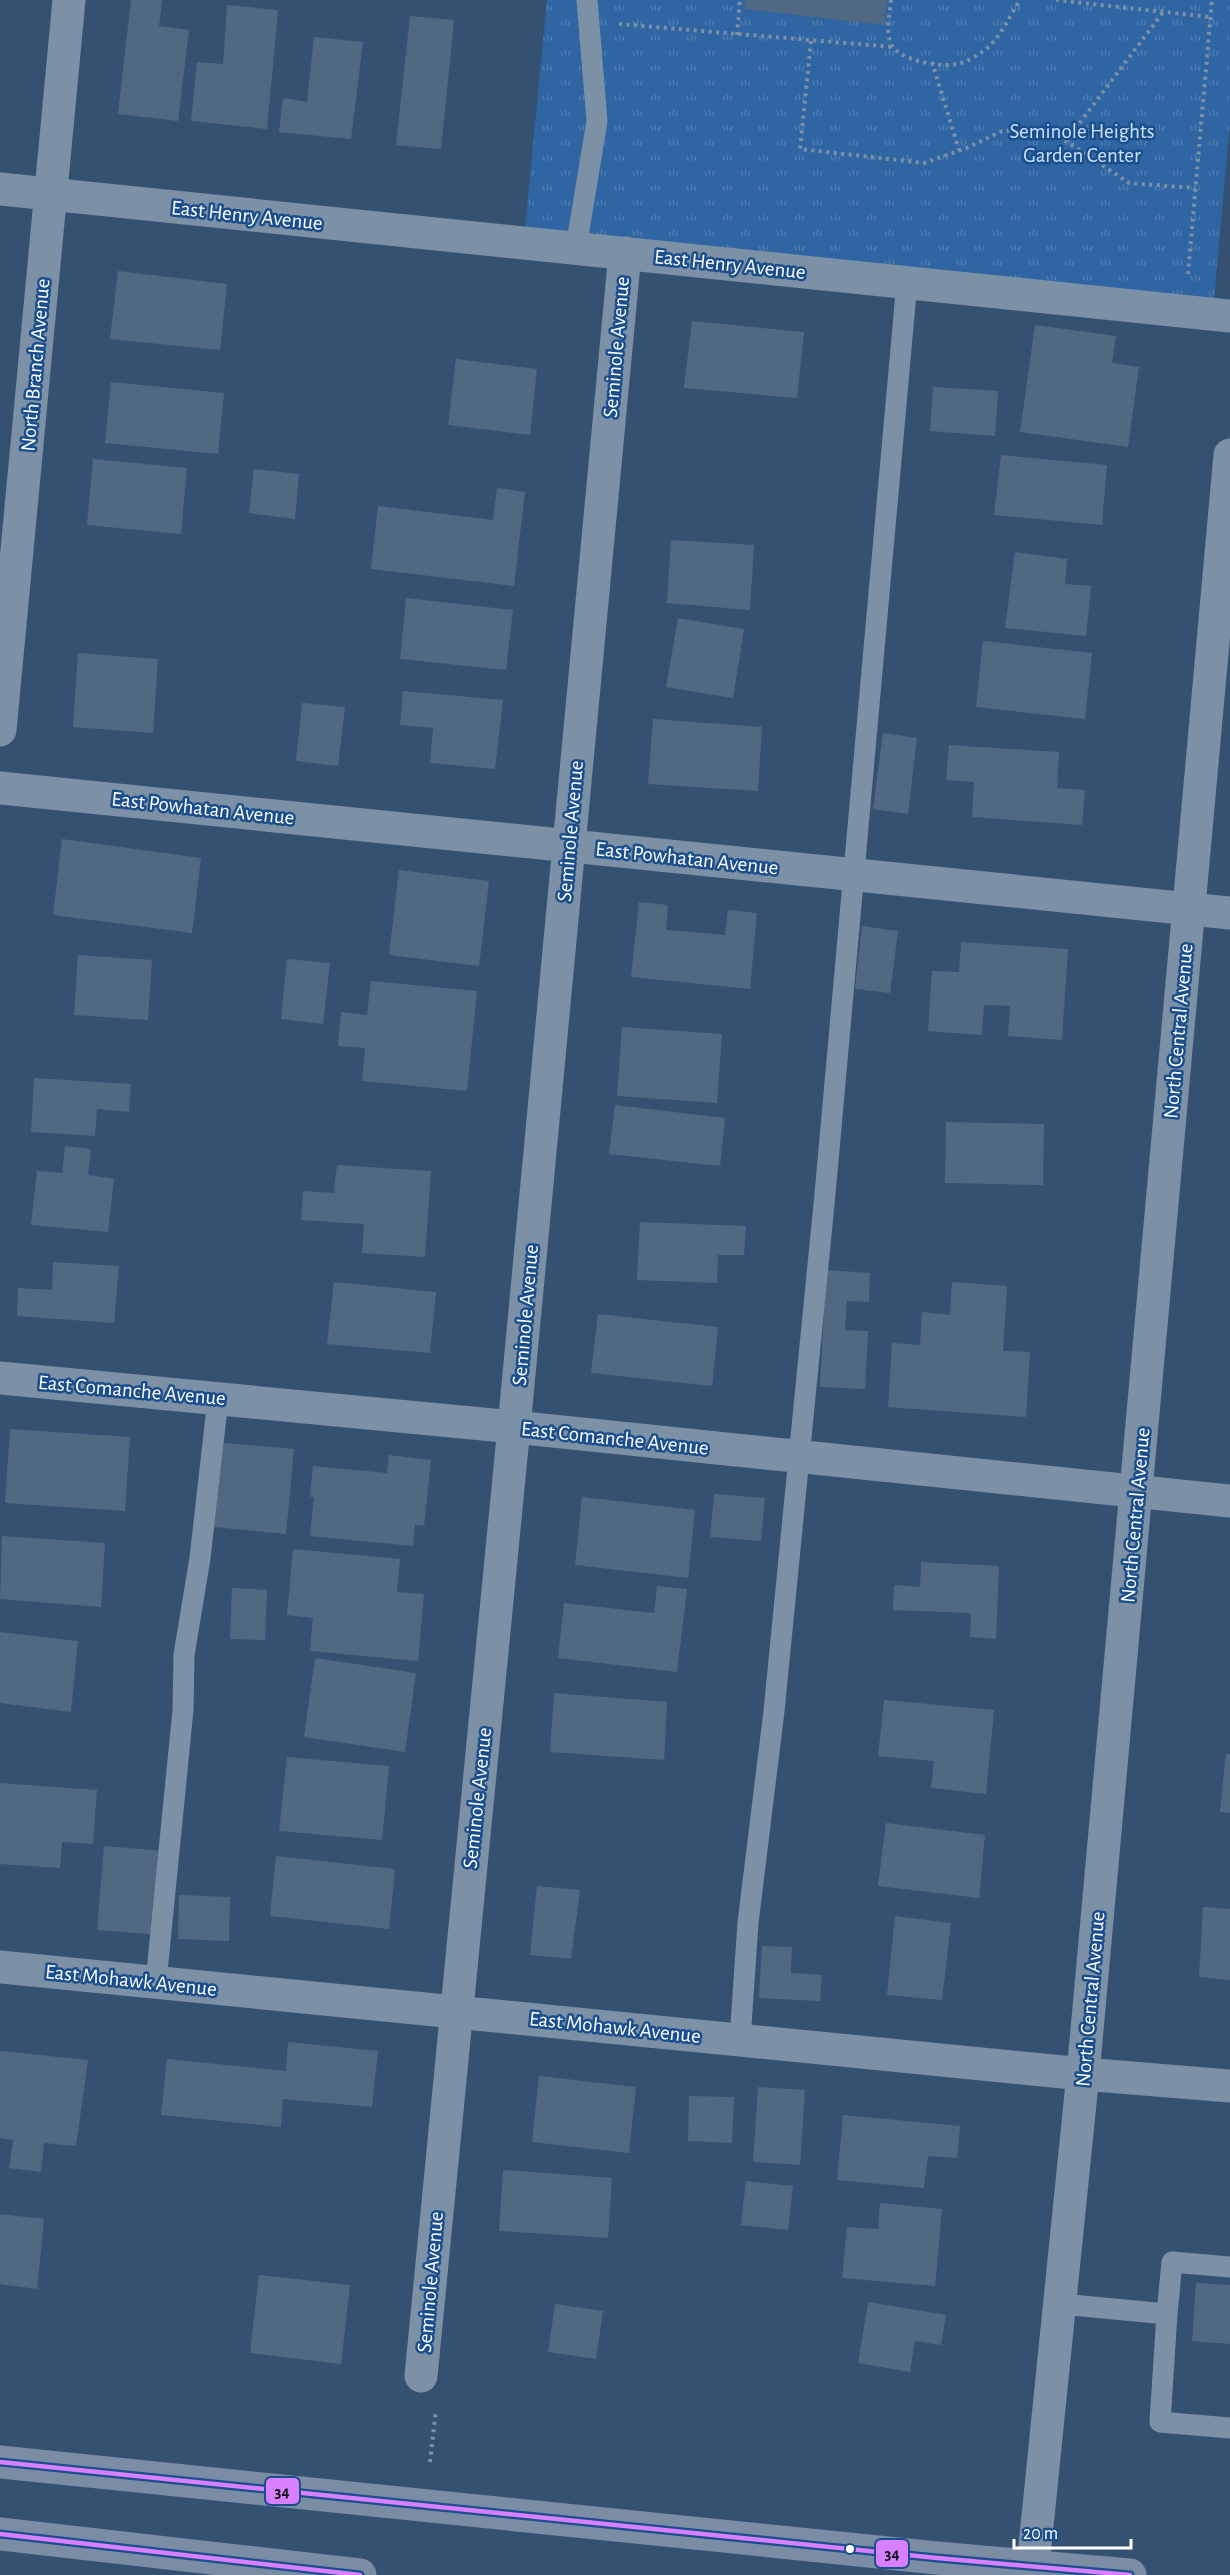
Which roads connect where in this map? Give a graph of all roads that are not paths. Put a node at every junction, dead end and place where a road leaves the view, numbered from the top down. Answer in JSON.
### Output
{"nodes":[{"id":1,"x":69,"y":0,"type":"edge"},
{"id":2,"x":587,"y":0,"type":"edge"},
{"id":3,"x":0,"y":189,"type":"edge"},
{"id":4,"x":51,"y":195,"type":"junction"},
{"id":5,"x":576,"y":248,"type":"junction"},
{"id":6,"x":625,"y":253,"type":"junction"},
{"id":7,"x":907,"y":282,"type":"junction"},
{"id":8,"x":1230,"y":316,"type":"edge"},
{"id":9,"x":1230,"y":455,"type":"edge"},
{"id":10,"x":0,"y":730,"type":"edge"},
{"id":11,"x":0,"y":788,"type":"edge"},
{"id":12,"x":568,"y":846,"type":"junction"},
{"id":13,"x":854,"y":875,"type":"junction"},
{"id":14,"x":1188,"y":909,"type":"junction"},
{"id":15,"x":1230,"y":913,"type":"edge"},
{"id":16,"x":0,"y":1378,"type":"edge"},
{"id":17,"x":218,"y":1399,"type":"junction"},
{"id":18,"x":514,"y":1427,"type":"junction"},
{"id":19,"x":799,"y":1457,"type":"junction"},
{"id":20,"x":1137,"y":1493,"type":"junction"},
{"id":21,"x":1230,"y":1502,"type":"edge"},
{"id":22,"x":0,"y":1967,"type":"edge"},
{"id":23,"x":156,"y":1982,"type":"junction"},
{"id":24,"x":456,"y":2011,"type":"junction"},
{"id":25,"x":740,"y":2039,"type":"junction"},
{"id":26,"x":1083,"y":2074,"type":"junction"},
{"id":27,"x":1230,"y":2086,"type":"edge"},
{"id":28,"x":1230,"y":2267,"type":"edge"},
{"id":29,"x":1061,"y":2304,"type":"junction"},
{"id":30,"x":1167,"y":2314,"type":"junction"},
{"id":31,"x":421,"y":2376,"type":"road end"},
{"id":32,"x":1230,"y":2428,"type":"edge"},
{"id":33,"x":0,"y":2462,"type":"edge"},
{"id":34,"x":0,"y":2534,"type":"edge"},
{"id":35,"x":1032,"y":2571,"type":"edge"},
{"id":36,"x":360,"y":2575,"type":"edge"},
{"id":37,"x":1130,"y":2575,"type":"edge"}],
"edges":[{"from":1,"to":4,"type":"street","name":"North Branch Avenue"},
{"from":2,"to":5,"type":"lane"},
{"from":3,"to":4,"type":"street","name":"East Henry Avenue"},
{"from":4,"to":5,"type":"street","name":"East Henry Avenue"},
{"from":4,"to":10,"type":"street","name":"North Branch Avenue"},
{"from":5,"to":6,"type":"street","name":"East Henry Avenue"},
{"from":6,"to":7,"type":"street","name":"East Henry Avenue"},
{"from":6,"to":12,"type":"street","name":"Seminole Avenue"},
{"from":7,"to":8,"type":"street","name":"East Henry Avenue"},
{"from":7,"to":13,"type":"lane"},
{"from":9,"to":14,"type":"street","name":"North Central Avenue"},
{"from":11,"to":12,"type":"street","name":"East Powhatan Avenue"},
{"from":12,"to":13,"type":"street","name":"East Powhatan Avenue"},
{"from":12,"to":18,"type":"street","name":"Seminole Avenue"},
{"from":13,"to":14,"type":"street","name":"East Powhatan Avenue"},
{"from":13,"to":19,"type":"lane"},
{"from":14,"to":15,"type":"street","name":"East Powhatan Avenue"},
{"from":14,"to":20,"type":"street","name":"North Central Avenue"},
{"from":16,"to":17,"type":"street","name":"East Comanche Avenue"},
{"from":17,"to":18,"type":"street","name":"East Comanche Avenue"},
{"from":17,"to":23,"type":"lane"},
{"from":18,"to":19,"type":"street","name":"East Comanche Avenue"},
{"from":18,"to":24,"type":"street","name":"Seminole Avenue"},
{"from":19,"to":20,"type":"street","name":"East Comanche Avenue"},
{"from":19,"to":25,"type":"lane"},
{"from":20,"to":21,"type":"street","name":"East Comanche Avenue"},
{"from":20,"to":26,"type":"street","name":"North Central Avenue"},
{"from":22,"to":23,"type":"street","name":"East Mohawk Avenue"},
{"from":23,"to":24,"type":"street","name":"East Mohawk Avenue"},
{"from":24,"to":25,"type":"street","name":"East Mohawk Avenue"},
{"from":24,"to":31,"type":"street","name":"Seminole Avenue"},
{"from":25,"to":26,"type":"street","name":"East Mohawk Avenue"},
{"from":26,"to":27,"type":"street","name":"East Mohawk Avenue"},
{"from":26,"to":29,"type":"street","name":"North Central Avenue"},
{"from":28,"to":30,"type":"lane"},
{"from":29,"to":30,"type":"lane"},
{"from":29,"to":35,"type":"street","name":"North Central Avenue"},
{"from":30,"to":32,"type":"lane"},
{"from":33,"to":35,"type":"main road"},
{"from":34,"to":36,"type":"main road"},
{"from":35,"to":37,"type":"main road"}]}
